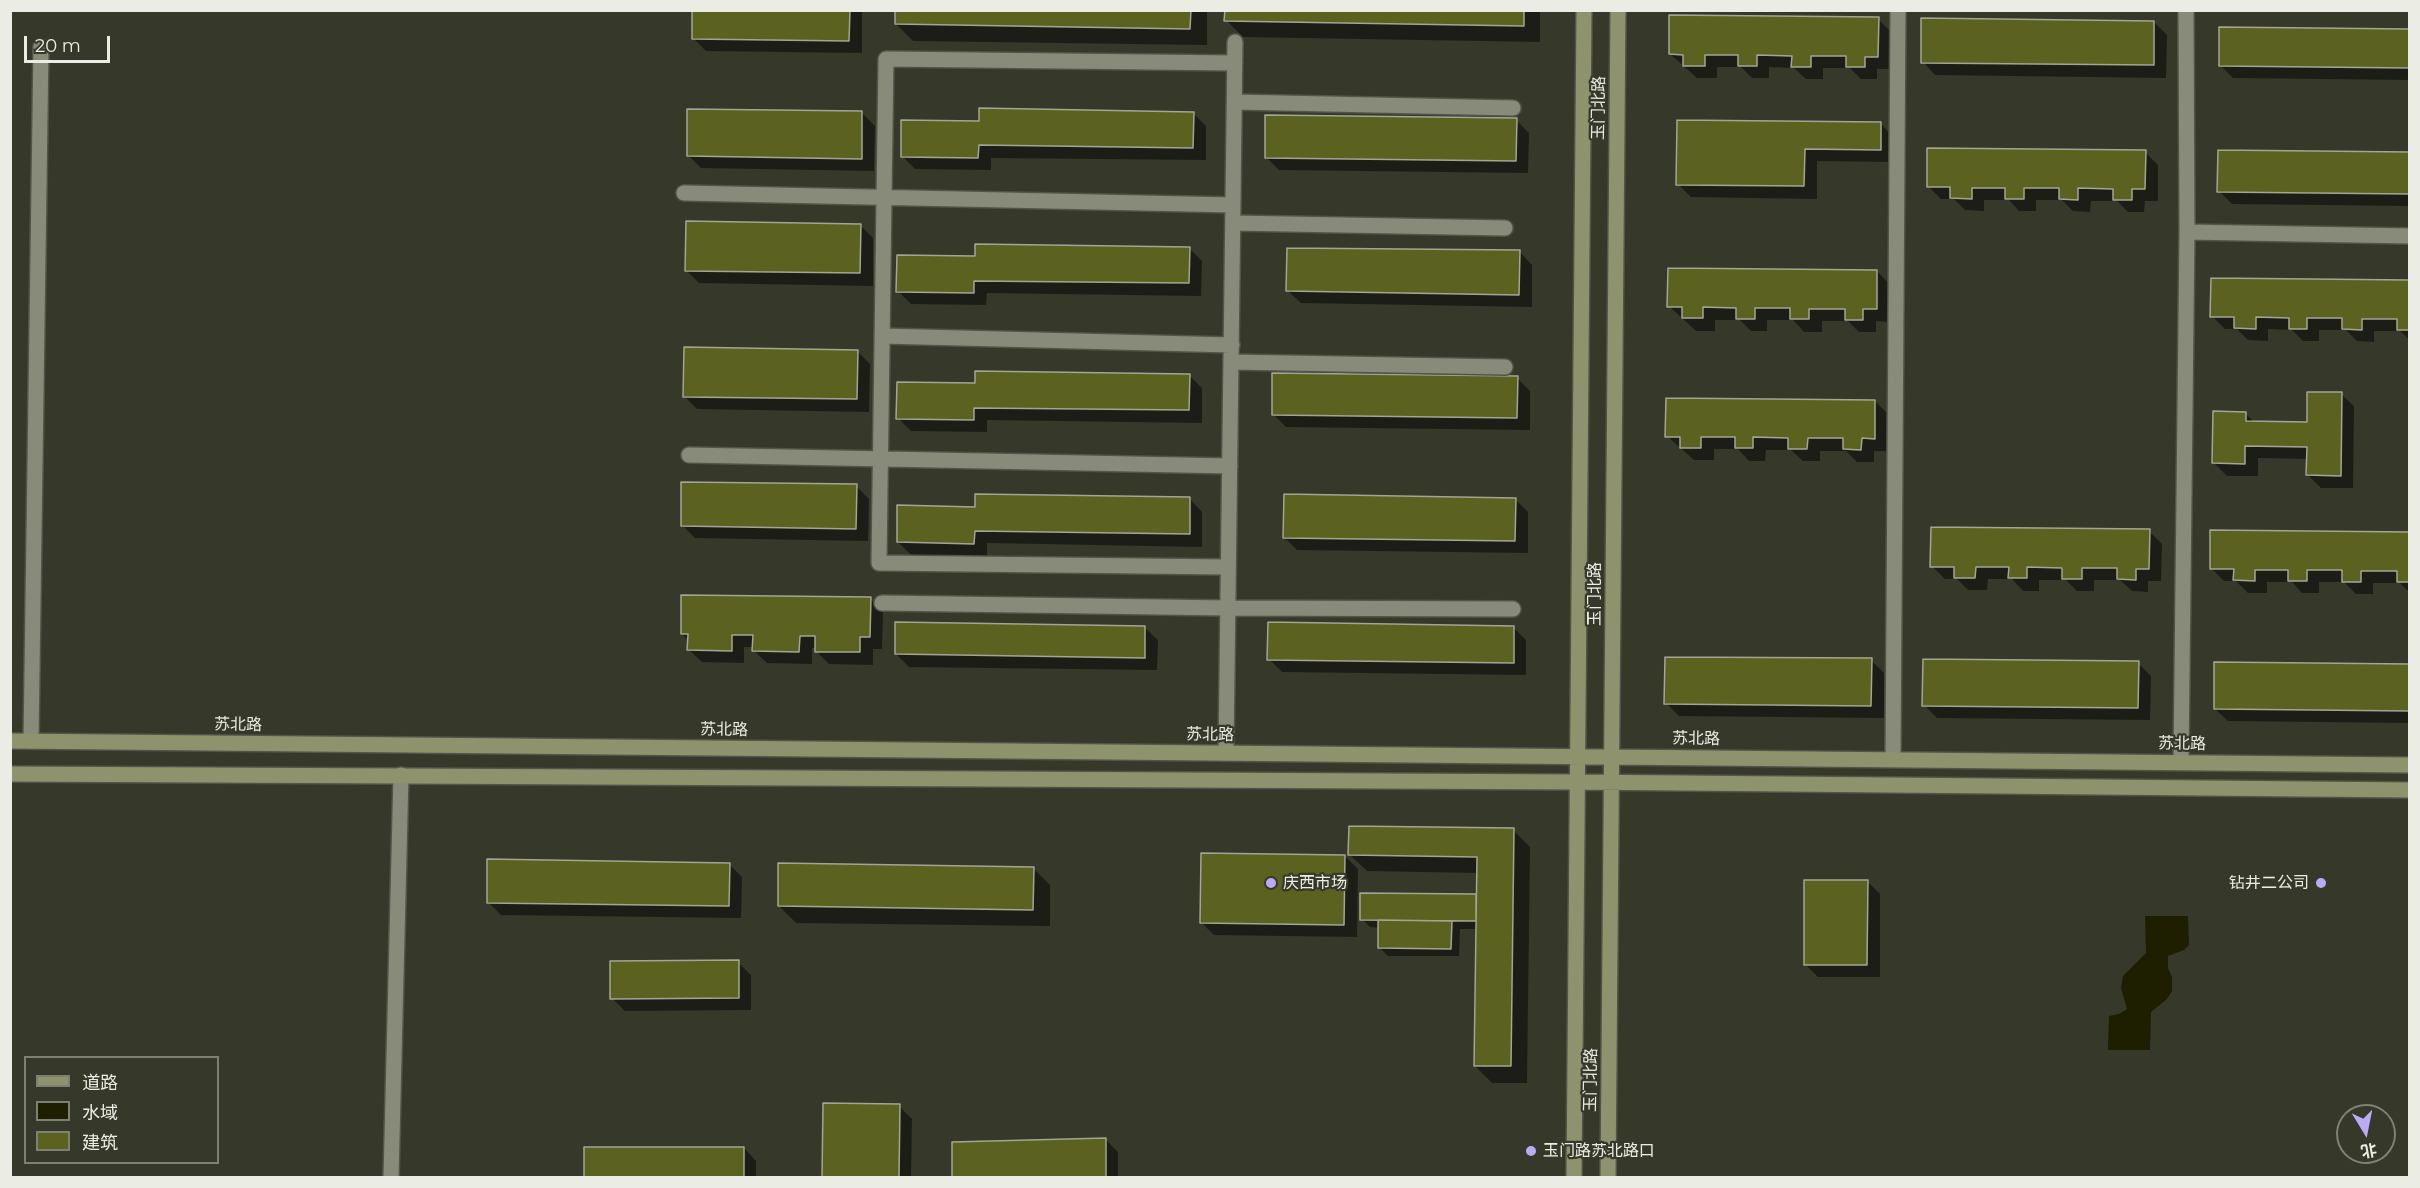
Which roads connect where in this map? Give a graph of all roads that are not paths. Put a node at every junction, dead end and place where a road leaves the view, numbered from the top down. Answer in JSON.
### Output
{"nodes":[{"id":1,"x":1584,"y":10,"type":"edge"},
{"id":2,"x":1618,"y":10,"type":"edge"},
{"id":3,"x":1898,"y":10,"type":"edge"},
{"id":4,"x":2186,"y":10,"type":"edge"},
{"id":5,"x":1235,"y":42,"type":"dead end"},
{"id":6,"x":40,"y":47,"type":"dead end"},
{"id":7,"x":1235,"y":63,"type":"junction"},
{"id":8,"x":1235,"y":102,"type":"junction"},
{"id":9,"x":1512,"y":108,"type":"dead end"},
{"id":10,"x":684,"y":193,"type":"dead end"},
{"id":11,"x":884,"y":198,"type":"junction"},
{"id":12,"x":1233,"y":205,"type":"junction"},
{"id":13,"x":1233,"y":223,"type":"junction"},
{"id":14,"x":1505,"y":228,"type":"dead end"},
{"id":15,"x":2187,"y":232,"type":"junction"},
{"id":16,"x":2409,"y":236,"type":"edge"},
{"id":17,"x":882,"y":336,"type":"junction"},
{"id":18,"x":1232,"y":345,"type":"junction"},
{"id":19,"x":1231,"y":362,"type":"junction"},
{"id":20,"x":1505,"y":367,"type":"dead end"},
{"id":21,"x":689,"y":454,"type":"dead end"},
{"id":22,"x":881,"y":460,"type":"junction"},
{"id":23,"x":1230,"y":465,"type":"junction"},
{"id":24,"x":1228,"y":567,"type":"junction"},
{"id":25,"x":882,"y":603,"type":"dead end"},
{"id":26,"x":1228,"y":608,"type":"junction"},
{"id":27,"x":1513,"y":609,"type":"dead end"},
{"id":28,"x":10,"y":741,"type":"edge"},
{"id":29,"x":32,"y":741,"type":"junction"},
{"id":30,"x":1226,"y":753,"type":"junction"},
{"id":31,"x":1578,"y":756,"type":"junction"},
{"id":32,"x":1612,"y":756,"type":"junction"},
{"id":33,"x":1893,"y":759,"type":"junction"},
{"id":34,"x":2181,"y":762,"type":"junction"},
{"id":35,"x":2409,"y":765,"type":"edge"},
{"id":36,"x":10,"y":774,"type":"edge"},
{"id":37,"x":401,"y":775,"type":"junction"},
{"id":38,"x":1578,"y":782,"type":"junction"},
{"id":39,"x":1611,"y":782,"type":"junction"},
{"id":40,"x":2409,"y":790,"type":"edge"},
{"id":41,"x":391,"y":1178,"type":"edge"},
{"id":42,"x":1574,"y":1178,"type":"edge"},
{"id":43,"x":1608,"y":1178,"type":"edge"}],
"edges":[{"from":1,"to":31,"type":"street","name":"玉门北路"},
{"from":2,"to":32,"type":"street","name":"玉门北路"},
{"from":3,"to":33,"type":"street"},
{"from":4,"to":15,"type":"street"},
{"from":5,"to":7,"type":"street"},
{"from":6,"to":29,"type":"street"},
{"from":7,"to":8,"type":"street"},
{"from":7,"to":11,"type":"street"},
{"from":8,"to":9,"type":"street"},
{"from":8,"to":12,"type":"street"},
{"from":10,"to":11,"type":"street"},
{"from":11,"to":12,"type":"street"},
{"from":11,"to":17,"type":"street"},
{"from":12,"to":13,"type":"street"},
{"from":13,"to":14,"type":"street"},
{"from":13,"to":18,"type":"street"},
{"from":15,"to":16,"type":"street"},
{"from":15,"to":34,"type":"street"},
{"from":17,"to":18,"type":"street"},
{"from":17,"to":22,"type":"street"},
{"from":18,"to":19,"type":"street"},
{"from":19,"to":20,"type":"street"},
{"from":19,"to":23,"type":"street"},
{"from":21,"to":22,"type":"street"},
{"from":22,"to":23,"type":"street"},
{"from":22,"to":24,"type":"street"},
{"from":23,"to":24,"type":"street"},
{"from":24,"to":26,"type":"street"},
{"from":25,"to":26,"type":"street"},
{"from":26,"to":27,"type":"street"},
{"from":26,"to":30,"type":"street"},
{"from":28,"to":29,"type":"street","name":"苏北路"},
{"from":29,"to":30,"type":"street","name":"苏北路"},
{"from":30,"to":31,"type":"street","name":"苏北路"},
{"from":31,"to":32,"type":"street","name":"苏北路"},
{"from":31,"to":38,"type":"street","name":"玉门北路"},
{"from":32,"to":33,"type":"street","name":"苏北路"},
{"from":32,"to":39,"type":"street","name":"玉门北路"},
{"from":33,"to":34,"type":"street","name":"苏北路"},
{"from":34,"to":35,"type":"street","name":"苏北路"},
{"from":36,"to":37,"type":"street"},
{"from":37,"to":38,"type":"street"},
{"from":37,"to":41,"type":"street"},
{"from":38,"to":39,"type":"street"},
{"from":38,"to":42,"type":"street","name":"玉门北路"},
{"from":39,"to":40,"type":"street"},
{"from":39,"to":43,"type":"street","name":"玉门北路"}]}
